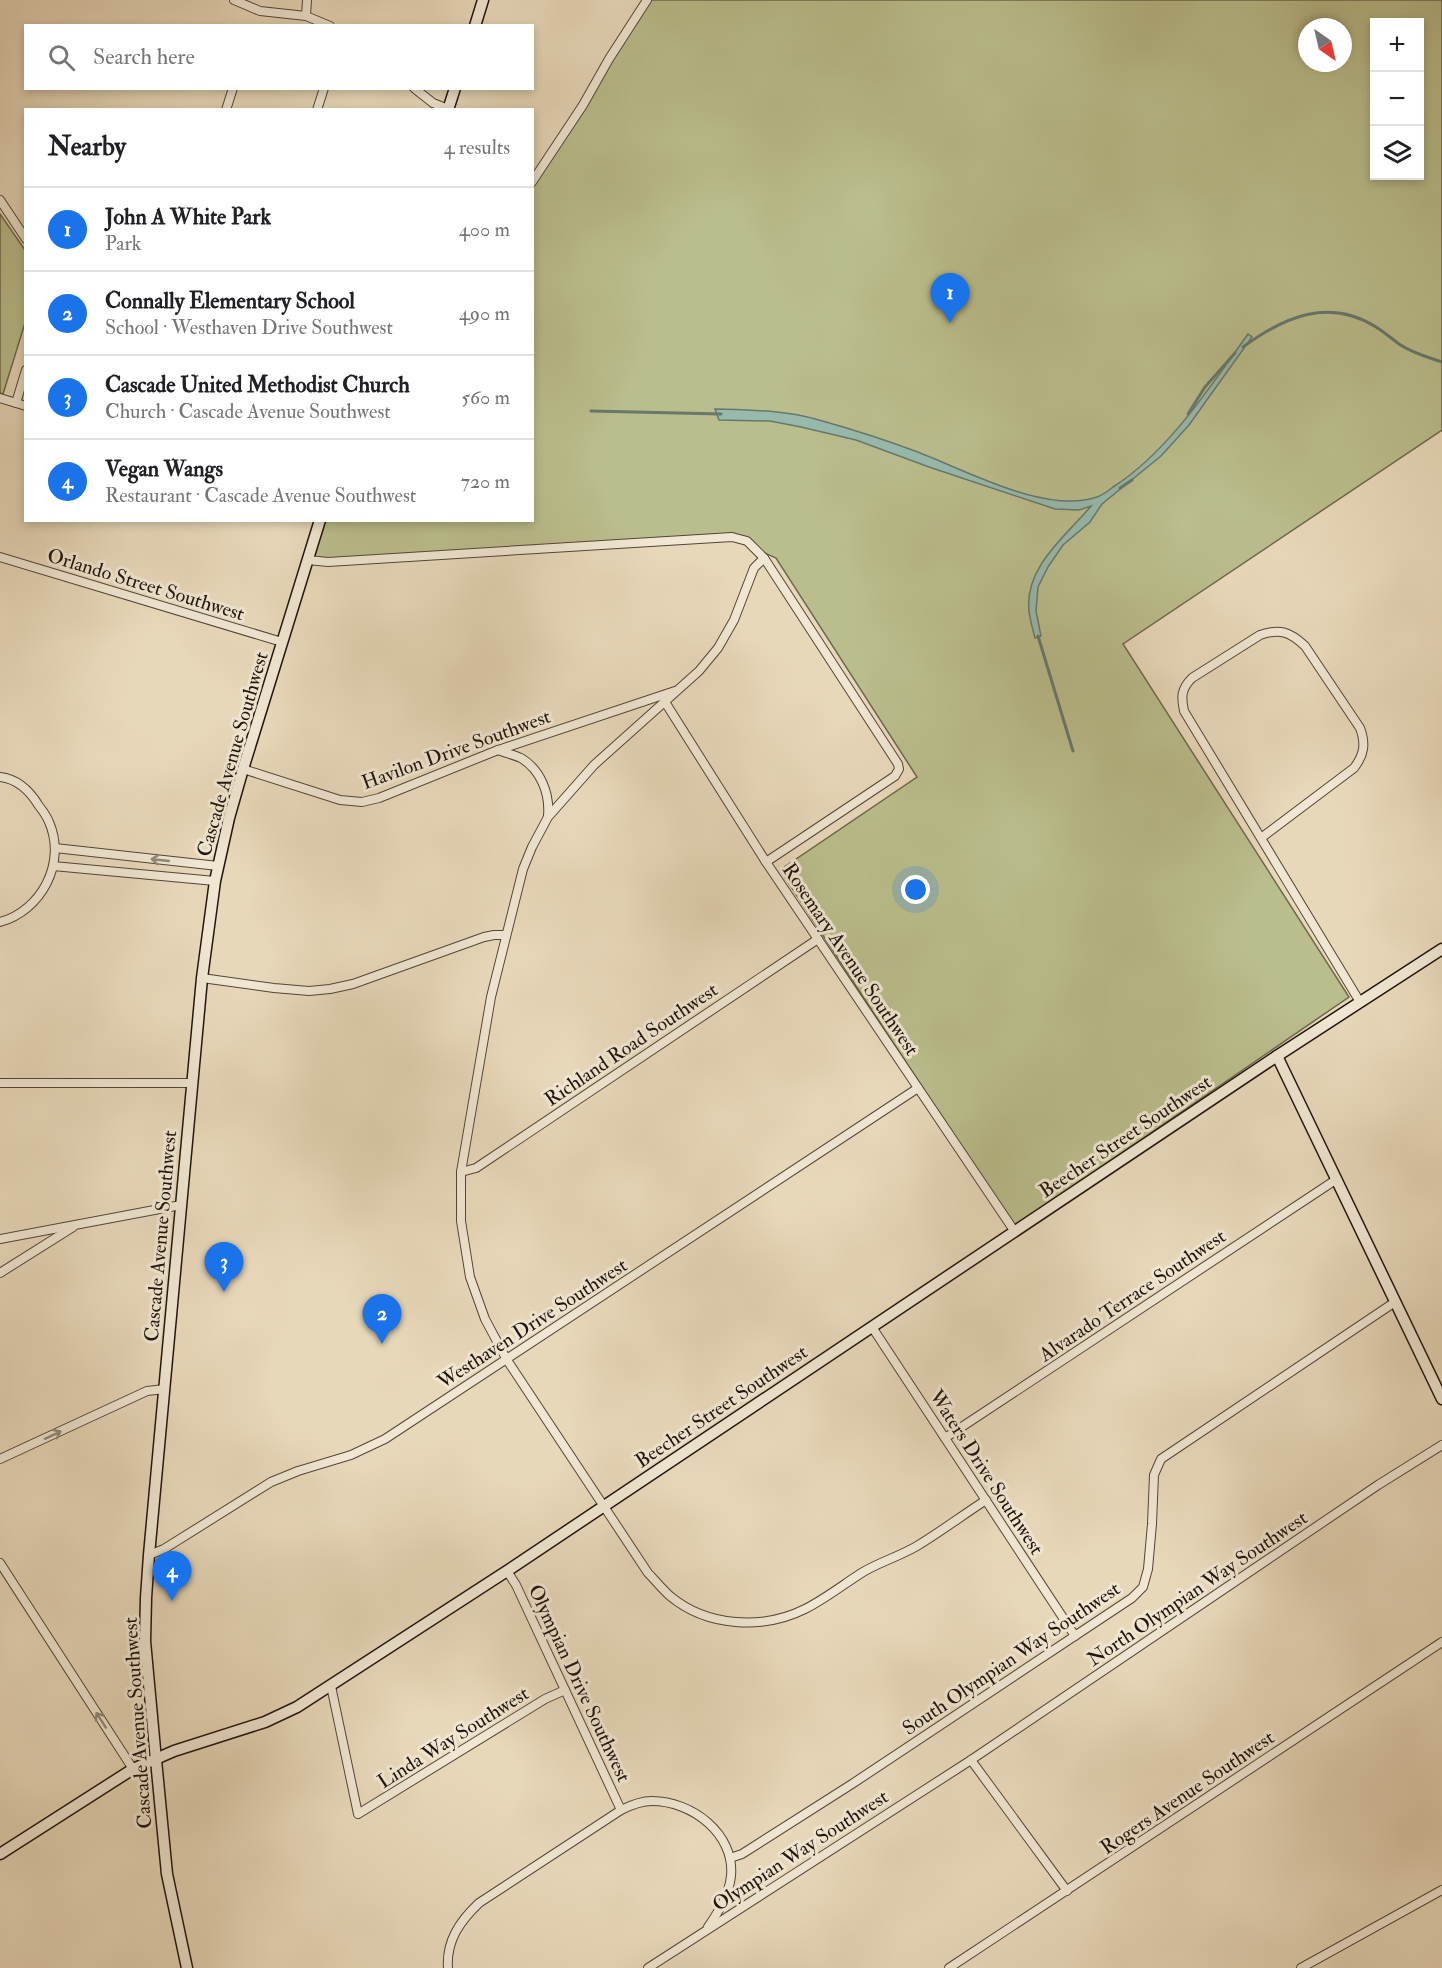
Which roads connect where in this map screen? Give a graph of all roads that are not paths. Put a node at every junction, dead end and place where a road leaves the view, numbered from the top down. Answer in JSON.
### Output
{"nodes":[{"id":1,"x":234,"y":0,"type":"edge"},
{"id":2,"x":307,"y":0,"type":"edge"},
{"id":3,"x":483,"y":0,"type":"edge"},
{"id":4,"x":647,"y":0,"type":"edge"},
{"id":5,"x":306,"y":16,"type":"junction"},
{"id":6,"x":325,"y":24,"type":"edge"},
{"id":7,"x":476,"y":24,"type":"edge"},
{"id":8,"x":232,"y":90,"type":"edge"},
{"id":9,"x":323,"y":90,"type":"edge"},
{"id":10,"x":417,"y":90,"type":"edge"},
{"id":11,"x":454,"y":90,"type":"edge"},
{"id":12,"x":227,"y":108,"type":"edge"},
{"id":13,"x":318,"y":108,"type":"edge"},
{"id":14,"x":446,"y":108,"type":"edge"},
{"id":15,"x":448,"y":108,"type":"edge"},
{"id":16,"x":534,"y":179,"type":"edge"},
{"id":17,"x":0,"y":200,"type":"edge"},
{"id":18,"x":24,"y":236,"type":"edge"},
{"id":19,"x":24,"y":377,"type":"edge"},
{"id":20,"x":0,"y":398,"type":"edge"},
{"id":21,"x":16,"y":403,"type":"junction"},
{"id":22,"x":24,"y":405,"type":"edge"},
{"id":23,"x":319,"y":522,"type":"edge"},
{"id":24,"x":0,"y":557,"type":"edge"},
{"id":25,"x":764,"y":558,"type":"junction"},
{"id":26,"x":308,"y":560,"type":"junction"},
{"id":27,"x":282,"y":642,"type":"junction"},
{"id":28,"x":678,"y":690,"type":"junction"},
{"id":29,"x":664,"y":702,"type":"junction"},
{"id":30,"x":498,"y":750,"type":"junction"},
{"id":31,"x":243,"y":769,"type":"junction"},
{"id":32,"x":0,"y":777,"type":"edge"},
{"id":33,"x":548,"y":817,"type":"junction"},
{"id":34,"x":1260,"y":838,"type":"junction"},
{"id":35,"x":55,"y":849,"type":"junction"},
{"id":36,"x":766,"y":862,"type":"junction"},
{"id":37,"x":53,"y":866,"type":"junction"},
{"id":38,"x":218,"y":866,"type":"junction"},
{"id":39,"x":215,"y":881,"type":"junction"},
{"id":40,"x":0,"y":922,"type":"edge"},
{"id":41,"x":505,"y":935,"type":"junction"},
{"id":42,"x":818,"y":939,"type":"junction"},
{"id":43,"x":1442,"y":949,"type":"edge"},
{"id":44,"x":202,"y":978,"type":"junction"},
{"id":45,"x":1360,"y":1002,"type":"junction"},
{"id":46,"x":1277,"y":1056,"type":"junction"},
{"id":47,"x":0,"y":1083,"type":"edge"},
{"id":48,"x":192,"y":1083,"type":"junction"},
{"id":49,"x":918,"y":1088,"type":"junction"},
{"id":50,"x":461,"y":1172,"type":"junction"},
{"id":51,"x":1336,"y":1179,"type":"junction"},
{"id":52,"x":181,"y":1205,"type":"junction"},
{"id":53,"x":77,"y":1225,"type":"junction"},
{"id":54,"x":1015,"y":1232,"type":"junction"},
{"id":55,"x":0,"y":1239,"type":"edge"},
{"id":56,"x":0,"y":1273,"type":"edge"},
{"id":57,"x":1395,"y":1302,"type":"junction"},
{"id":58,"x":872,"y":1327,"type":"junction"},
{"id":59,"x":507,"y":1360,"type":"junction"},
{"id":60,"x":165,"y":1389,"type":"junction"},
{"id":61,"x":1442,"y":1399,"type":"edge"},
{"id":62,"x":945,"y":1438,"type":"junction"},
{"id":63,"x":1442,"y":1444,"type":"edge"},
{"id":64,"x":0,"y":1460,"type":"edge"},
{"id":65,"x":986,"y":1500,"type":"junction"},
{"id":66,"x":604,"y":1506,"type":"junction"},
{"id":67,"x":149,"y":1555,"type":"junction"},
{"id":68,"x":0,"y":1563,"type":"edge"},
{"id":69,"x":507,"y":1571,"type":"junction"},
{"id":70,"x":1075,"y":1636,"type":"junction"},
{"id":71,"x":1442,"y":1642,"type":"edge"},
{"id":72,"x":331,"y":1686,"type":"junction"},
{"id":73,"x":565,"y":1690,"type":"junction"},
{"id":74,"x":156,"y":1760,"type":"junction"},
{"id":75,"x":971,"y":1760,"type":"junction"},
{"id":76,"x":133,"y":1769,"type":"junction"},
{"id":77,"x":621,"y":1810,"type":"junction"},
{"id":78,"x":1,"y":1851,"type":"edge"},
{"id":79,"x":730,"y":1858,"type":"junction"},
{"id":80,"x":1442,"y":1890,"type":"edge"},
{"id":81,"x":1066,"y":1891,"type":"junction"},
{"id":82,"x":706,"y":1930,"type":"junction"},
{"id":83,"x":187,"y":1968,"type":"edge"},
{"id":84,"x":448,"y":1968,"type":"edge"},
{"id":85,"x":648,"y":1968,"type":"edge"},
{"id":86,"x":950,"y":1968,"type":"edge"},
{"id":87,"x":1301,"y":1968,"type":"edge"}],
"edges":[{"from":1,"to":5,"type":"street"},
{"from":2,"to":5,"type":"street"},
{"from":3,"to":7,"type":"street"},
{"from":4,"to":16,"type":"street"},
{"from":5,"to":6,"type":"street"},
{"from":8,"to":12,"type":"street"},
{"from":9,"to":13,"type":"street"},
{"from":10,"to":14,"type":"street"},
{"from":11,"to":15,"type":"street"},
{"from":17,"to":18,"type":"street"},
{"from":19,"to":21,"type":"street"},
{"from":20,"to":21,"type":"street"},
{"from":21,"to":22,"type":"street"},
{"from":23,"to":26,"type":"street","name":"Cascade Avenue Southwest"},
{"from":24,"to":27,"type":"street","name":"Orlando Street Southwest"},
{"from":25,"to":26,"type":"street"},
{"from":25,"to":28,"type":"street"},
{"from":25,"to":36,"type":"street"},
{"from":26,"to":27,"type":"street","name":"Cascade Avenue Southwest"},
{"from":27,"to":31,"type":"street","name":"Cascade Avenue Southwest"},
{"from":28,"to":29,"type":"street"},
{"from":28,"to":30,"type":"street","name":"Havilon Drive Southwest"},
{"from":29,"to":33,"type":"street"},
{"from":29,"to":36,"type":"street","name":"Rosemary Avenue Southwest"},
{"from":30,"to":31,"type":"street","name":"Havilon Drive Southwest"},
{"from":30,"to":33,"type":"street"},
{"from":31,"to":38,"type":"street","name":"Cascade Avenue Southwest"},
{"from":32,"to":35,"type":"street"},
{"from":33,"to":41,"type":"street"},
{"from":34,"to":34,"type":"street"},
{"from":34,"to":45,"type":"street"},
{"from":35,"to":37,"type":"street"},
{"from":38,"to":35,"type":"street","one_way":true},
{"from":36,"to":42,"type":"street","name":"Rosemary Avenue Southwest"},
{"from":37,"to":39,"type":"street"},
{"from":37,"to":40,"type":"street"},
{"from":38,"to":39,"type":"street","name":"Cascade Avenue Southwest"},
{"from":39,"to":44,"type":"street","name":"Cascade Avenue Southwest"},
{"from":41,"to":44,"type":"street"},
{"from":41,"to":50,"type":"street"},
{"from":42,"to":49,"type":"street","name":"Rosemary Avenue Southwest"},
{"from":42,"to":50,"type":"street","name":"Richland Road Southwest"},
{"from":43,"to":45,"type":"street","name":"Beecher Street Southwest"},
{"from":44,"to":48,"type":"street","name":"Cascade Avenue Southwest"},
{"from":45,"to":46,"type":"street","name":"Beecher Street Southwest"},
{"from":46,"to":51,"type":"street"},
{"from":46,"to":54,"type":"street","name":"Beecher Street Southwest"},
{"from":47,"to":48,"type":"street"},
{"from":48,"to":52,"type":"street","name":"Cascade Avenue Southwest"},
{"from":49,"to":54,"type":"street","name":"Rosemary Avenue Southwest"},
{"from":49,"to":59,"type":"street","name":"Westhaven Drive Southwest"},
{"from":50,"to":59,"type":"street"},
{"from":51,"to":57,"type":"street"},
{"from":51,"to":62,"type":"street","name":"Alvarado Terrace Southwest"},
{"from":52,"to":53,"type":"street"},
{"from":52,"to":60,"type":"street","name":"Cascade Avenue Southwest"},
{"from":53,"to":55,"type":"street"},
{"from":53,"to":56,"type":"street"},
{"from":54,"to":58,"type":"street","name":"Beecher Street Southwest"},
{"from":57,"to":61,"type":"street"},
{"from":57,"to":70,"type":"street","name":"South Olympian Way Southwest"},
{"from":58,"to":62,"type":"street","name":"Waters Drive Southwest"},
{"from":58,"to":66,"type":"street","name":"Beecher Street Southwest"},
{"from":59,"to":66,"type":"street"},
{"from":59,"to":67,"type":"street","name":"Westhaven Drive Southwest"},
{"from":64,"to":60,"type":"street","one_way":true},
{"from":60,"to":67,"type":"street","name":"Cascade Avenue Southwest"},
{"from":62,"to":65,"type":"street","name":"Waters Drive Southwest"},
{"from":63,"to":75,"type":"street","name":"North Olympian Way Southwest"},
{"from":65,"to":66,"type":"street"},
{"from":65,"to":70,"type":"street","name":"Waters Drive Southwest"},
{"from":66,"to":69,"type":"street","name":"Beecher Street Southwest"},
{"from":67,"to":74,"type":"street","name":"Cascade Avenue Southwest"},
{"from":76,"to":68,"type":"street","one_way":true},
{"from":69,"to":72,"type":"street","name":"Beecher Street Southwest"},
{"from":69,"to":73,"type":"street","name":"Olympian Drive Southwest"},
{"from":70,"to":79,"type":"street","name":"South Olympian Way Southwest"},
{"from":71,"to":81,"type":"street","name":"Rogers Avenue Southwest"},
{"from":72,"to":73,"type":"street","name":"Linda Way Southwest"},
{"from":72,"to":74,"type":"street","name":"Beecher Street Southwest"},
{"from":73,"to":77,"type":"street","name":"Olympian Drive Southwest"},
{"from":74,"to":76,"type":"street","name":"Beecher Street Southwest"},
{"from":74,"to":83,"type":"street","name":"Cascade Avenue Southwest"},
{"from":75,"to":81,"type":"street"},
{"from":75,"to":82,"type":"street","name":"Olympian Way Southwest"},
{"from":76,"to":78,"type":"street","name":"Beecher Street Southwest"},
{"from":77,"to":79,"type":"street"},
{"from":77,"to":84,"type":"street"},
{"from":79,"to":82,"type":"street"},
{"from":80,"to":87,"type":"street"},
{"from":81,"to":86,"type":"street","name":"Rogers Avenue Southwest"},
{"from":82,"to":85,"type":"street","name":"Olympian Way Southwest"}]}
